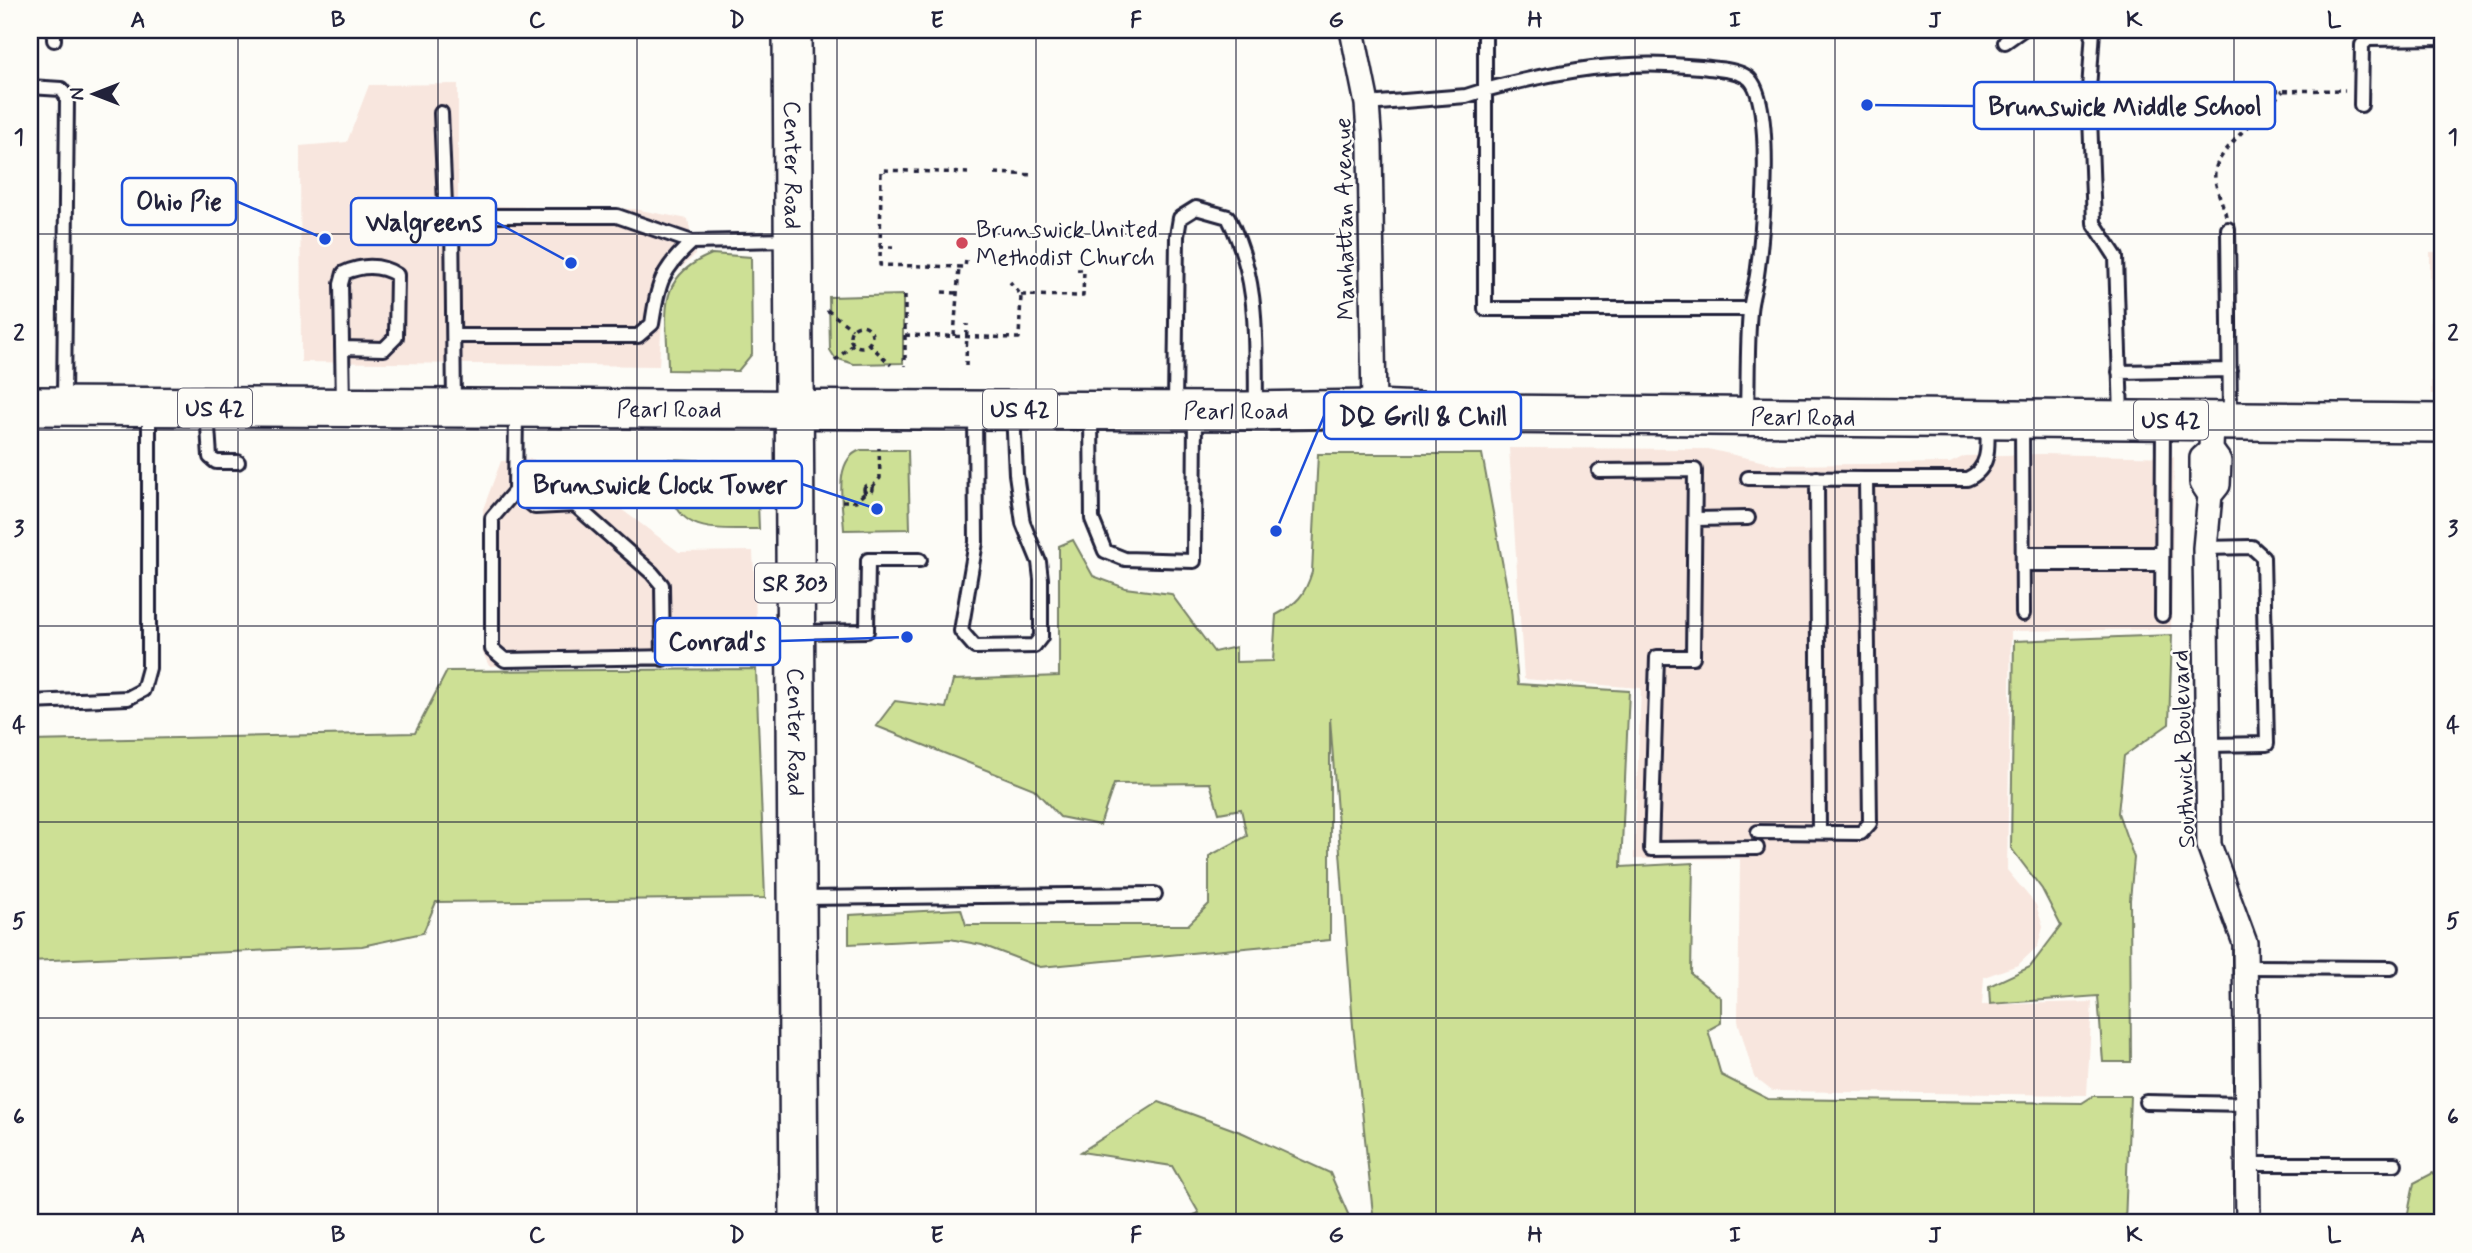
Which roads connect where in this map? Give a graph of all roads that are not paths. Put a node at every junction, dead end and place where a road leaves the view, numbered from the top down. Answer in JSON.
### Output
{"nodes":[{"id":1,"x":792,"y":30,"type":"edge"},
{"id":2,"x":1352,"y":30,"type":"edge"},
{"id":3,"x":1485,"y":30,"type":"edge"},
{"id":4,"x":2022,"y":30,"type":"edge"},
{"id":5,"x":2093,"y":30,"type":"edge"},
{"id":6,"x":2442,"y":38,"type":"edge"},
{"id":7,"x":2005,"y":42,"type":"dead end"},
{"id":8,"x":30,"y":87,"type":"edge"},
{"id":9,"x":1485,"y":90,"type":"junction"},
{"id":10,"x":1367,"y":104,"type":"junction"},
{"id":11,"x":2361,"y":105,"type":"dead end"},
{"id":12,"x":440,"y":113,"type":"dead end"},
{"id":13,"x":452,"y":216,"type":"junction"},
{"id":14,"x":2228,"y":229,"type":"road end"},
{"id":15,"x":793,"y":240,"type":"junction"},
{"id":16,"x":692,"y":242,"type":"junction"},
{"id":17,"x":1750,"y":309,"type":"junction"},
{"id":18,"x":454,"y":336,"type":"junction"},
{"id":19,"x":342,"y":348,"type":"junction"},
{"id":20,"x":2230,"y":370,"type":"junction"},
{"id":21,"x":2119,"y":372,"type":"junction"},
{"id":22,"x":47,"y":406,"type":"edge"},
{"id":23,"x":149,"y":407,"type":"junction"},
{"id":24,"x":207,"y":408,"type":"junction"},
{"id":25,"x":343,"y":409,"type":"junction"},
{"id":26,"x":975,"y":409,"type":"junction"},
{"id":27,"x":1013,"y":409,"type":"junction"},
{"id":28,"x":1374,"y":409,"type":"junction"},
{"id":29,"x":454,"y":410,"type":"junction"},
{"id":30,"x":794,"y":410,"type":"junction"},
{"id":31,"x":1091,"y":410,"type":"junction"},
{"id":32,"x":1256,"y":410,"type":"junction"},
{"id":33,"x":516,"y":411,"type":"junction"},
{"id":34,"x":1185,"y":411,"type":"junction"},
{"id":35,"x":1746,"y":417,"type":"junction"},
{"id":36,"x":2005,"y":418,"type":"junction"},
{"id":37,"x":2121,"y":420,"type":"junction"},
{"id":38,"x":2163,"y":420,"type":"junction"},
{"id":39,"x":2442,"y":423,"type":"edge"},
{"id":40,"x":2217,"y":430,"type":"junction"},
{"id":41,"x":238,"y":462,"type":"dead end"},
{"id":42,"x":1599,"y":471,"type":"dead end"},
{"id":43,"x":1748,"y":478,"type":"dead end"},
{"id":44,"x":1816,"y":478,"type":"junction"},
{"id":45,"x":1866,"y":479,"type":"junction"},
{"id":46,"x":515,"y":491,"type":"junction"},
{"id":47,"x":1695,"y":519,"type":"junction"},
{"id":48,"x":1748,"y":519,"type":"dead end"},
{"id":49,"x":2205,"y":548,"type":"junction"},
{"id":50,"x":920,"y":559,"type":"dead end"},
{"id":51,"x":2023,"y":559,"type":"junction"},
{"id":52,"x":2162,"y":559,"type":"junction"},
{"id":53,"x":2023,"y":614,"type":"dead end"},
{"id":54,"x":2162,"y":615,"type":"dead end"},
{"id":55,"x":795,"y":643,"type":"junction"},
{"id":56,"x":663,"y":659,"type":"junction"},
{"id":57,"x":30,"y":702,"type":"edge"},
{"id":58,"x":2208,"y":745,"type":"junction"},
{"id":59,"x":1758,"y":832,"type":"dead end"},
{"id":60,"x":1819,"y":832,"type":"junction"},
{"id":61,"x":1757,"y":848,"type":"dead end"},
{"id":62,"x":1155,"y":894,"type":"dead end"},
{"id":63,"x":797,"y":898,"type":"junction"},
{"id":64,"x":2246,"y":967,"type":"junction"},
{"id":65,"x":2391,"y":968,"type":"dead end"},
{"id":66,"x":2146,"y":1102,"type":"dead end"},
{"id":67,"x":2246,"y":1104,"type":"junction"},
{"id":68,"x":2245,"y":1164,"type":"junction"},
{"id":69,"x":2395,"y":1164,"type":"dead end"},
{"id":70,"x":799,"y":1223,"type":"edge"},
{"id":71,"x":2248,"y":1223,"type":"edge"}],
"edges":[{"from":1,"to":15,"type":"main road","name":"Center Road","number":"SR 303"},
{"from":2,"to":10,"type":"street","name":"Manhattan Avenue"},
{"from":3,"to":9,"type":"lane"},
{"from":4,"to":7,"type":"lane"},
{"from":5,"to":21,"type":"lane"},
{"from":6,"to":11,"type":"lane"},
{"from":8,"to":22,"type":"lane"},
{"from":9,"to":10,"type":"lane"},
{"from":9,"to":17,"type":"lane"},
{"from":9,"to":17,"type":"lane"},
{"from":10,"to":28,"type":"street","name":"Manhattan Avenue"},
{"from":12,"to":13,"type":"lane"},
{"from":13,"to":16,"type":"lane"},
{"from":13,"to":18,"type":"lane"},
{"from":14,"to":20,"type":"lane"},
{"from":15,"to":16,"type":"lane"},
{"from":15,"to":30,"type":"main road","name":"Center Road","number":"SR 303"},
{"from":16,"to":18,"type":"lane"},
{"from":17,"to":35,"type":"lane"},
{"from":18,"to":29,"type":"lane"},
{"from":19,"to":19,"type":"lane"},
{"from":19,"to":25,"type":"lane"},
{"from":20,"to":21,"type":"lane"},
{"from":20,"to":40,"type":"lane"},
{"from":21,"to":37,"type":"lane"},
{"from":22,"to":23,"type":"main road","name":"Pearl Road","number":"US 42"},
{"from":23,"to":24,"type":"main road","name":"Pearl Road","number":"US 42"},
{"from":23,"to":57,"type":"lane"},
{"from":24,"to":25,"type":"main road","name":"Pearl Road","number":"US 42"},
{"from":24,"to":41,"type":"lane"},
{"from":25,"to":29,"type":"main road","name":"Pearl Road","number":"US 42"},
{"from":26,"to":27,"type":"main road","name":"Pearl Road","number":"US 42"},
{"from":26,"to":27,"type":"lane"},
{"from":26,"to":30,"type":"main road","name":"Pearl Road","number":"US 42"},
{"from":27,"to":31,"type":"main road","name":"Pearl Road","number":"US 42"},
{"from":28,"to":32,"type":"main road","name":"Pearl Road","number":"US 42"},
{"from":28,"to":35,"type":"main road","name":"Pearl Road","number":"US 42"},
{"from":29,"to":33,"type":"main road","name":"Pearl Road","number":"US 42"},
{"from":30,"to":33,"type":"main road","name":"Pearl Road","number":"US 42"},
{"from":30,"to":55,"type":"main road","name":"Center Road","number":"SR 303"},
{"from":31,"to":34,"type":"main road","name":"Pearl Road","number":"US 42"},
{"from":31,"to":34,"type":"lane"},
{"from":32,"to":34,"type":"main road","name":"Pearl Road","number":"US 42"},
{"from":32,"to":34,"type":"lane"},
{"from":33,"to":46,"type":"lane"},
{"from":35,"to":36,"type":"main road","name":"Pearl Road","number":"US 42"},
{"from":36,"to":37,"type":"main road","name":"Pearl Road","number":"US 42"},
{"from":36,"to":45,"type":"lane"},
{"from":36,"to":51,"type":"lane"},
{"from":37,"to":38,"type":"main road","name":"Pearl Road","number":"US 42"},
{"from":38,"to":40,"type":"main road","name":"Pearl Road","number":"US 42"},
{"from":38,"to":52,"type":"lane"},
{"from":39,"to":40,"type":"main road","name":"Pearl Road","number":"US 42"},
{"from":40,"to":49,"type":"street","name":"Southwick Boulevard"},
{"from":42,"to":47,"type":"lane"},
{"from":43,"to":44,"type":"lane"},
{"from":44,"to":45,"type":"lane"},
{"from":44,"to":60,"type":"lane"},
{"from":45,"to":60,"type":"lane"},
{"from":46,"to":56,"type":"lane"},
{"from":46,"to":56,"type":"lane"},
{"from":47,"to":48,"type":"lane"},
{"from":47,"to":61,"type":"lane"},
{"from":49,"to":58,"type":"street","name":"Southwick Boulevard"},
{"from":49,"to":58,"type":"lane"},
{"from":50,"to":55,"type":"lane"},
{"from":51,"to":52,"type":"lane"},
{"from":51,"to":53,"type":"lane"},
{"from":52,"to":54,"type":"lane"},
{"from":55,"to":56,"type":"lane"},
{"from":55,"to":63,"type":"main road","name":"Center Road","number":"SR 303"},
{"from":58,"to":64,"type":"street","name":"Southwick Boulevard"},
{"from":59,"to":60,"type":"lane"},
{"from":62,"to":63,"type":"lane"},
{"from":63,"to":70,"type":"main road","name":"Center Road","number":"SR 303"},
{"from":64,"to":65,"type":"lane"},
{"from":64,"to":67,"type":"street","name":"Southwick Boulevard"},
{"from":66,"to":67,"type":"lane"},
{"from":67,"to":68,"type":"street","name":"Southwick Boulevard"},
{"from":68,"to":69,"type":"lane"},
{"from":68,"to":71,"type":"street","name":"Southwick Boulevard"}]}
